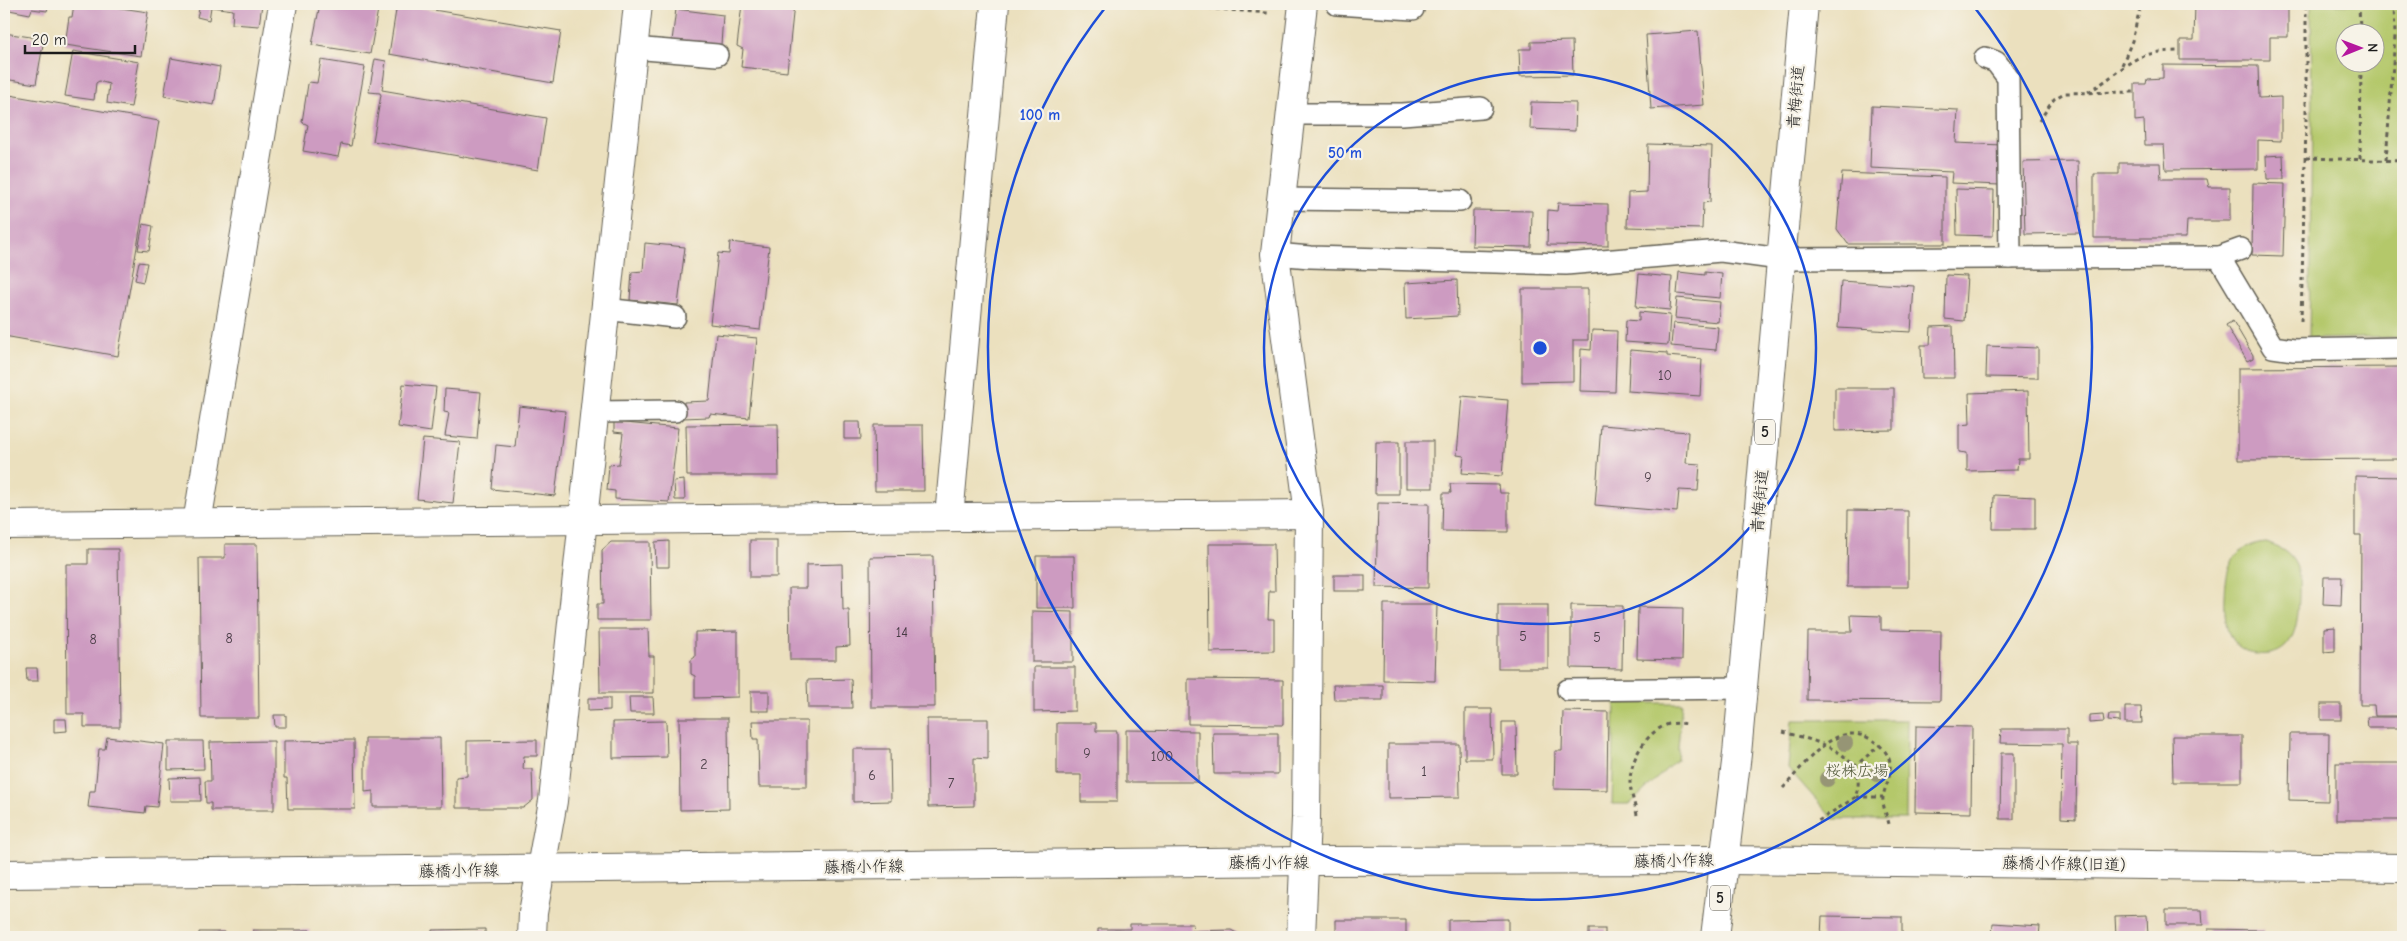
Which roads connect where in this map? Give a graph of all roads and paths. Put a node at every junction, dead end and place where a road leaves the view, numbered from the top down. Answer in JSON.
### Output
{"nodes":[{"id":1,"x":284,"y":4,"type":"edge"},
{"id":2,"x":638,"y":4,"type":"edge"},
{"id":3,"x":995,"y":4,"type":"edge"},
{"id":4,"x":1152,"y":4,"type":"edge"},
{"id":5,"x":1337,"y":4,"type":"edge"},
{"id":6,"x":1804,"y":4,"type":"edge"},
{"id":7,"x":2133,"y":4,"type":"edge"},
{"id":8,"x":2141,"y":4,"type":"edge"},
{"id":9,"x":2306,"y":4,"type":"edge"},
{"id":10,"x":2358,"y":4,"type":"edge"},
{"id":11,"x":2394,"y":4,"type":"edge"},
{"id":12,"x":2194,"y":6,"type":"dead end"},
{"id":13,"x":1413,"y":9,"type":"dead end"},
{"id":14,"x":1302,"y":10,"type":"edge"},
{"id":15,"x":2359,"y":22,"type":"edge"},
{"id":16,"x":633,"y":48,"type":"junction"},
{"id":17,"x":2180,"y":51,"type":"dead end"},
{"id":18,"x":717,"y":55,"type":"dead end"},
{"id":19,"x":1985,"y":58,"type":"dead end"},
{"id":20,"x":2122,"y":66,"type":"junction"},
{"id":21,"x":2361,"y":72,"type":"edge"},
{"id":22,"x":2088,"y":92,"type":"junction"},
{"id":23,"x":2135,"y":92,"type":"dead end"},
{"id":24,"x":1480,"y":108,"type":"dead end"},
{"id":25,"x":1290,"y":114,"type":"junction"},
{"id":26,"x":2009,"y":130,"type":"junction"},
{"id":27,"x":2306,"y":158,"type":"junction"},
{"id":28,"x":2360,"y":159,"type":"junction"},
{"id":29,"x":2386,"y":160,"type":"junction"},
{"id":30,"x":2403,"y":161,"type":"edge"},
{"id":31,"x":1281,"y":199,"type":"junction"},
{"id":32,"x":1460,"y":201,"type":"dead end"},
{"id":33,"x":2241,"y":250,"type":"dead end"},
{"id":34,"x":1275,"y":254,"type":"junction"},
{"id":35,"x":2219,"y":257,"type":"junction"},
{"id":36,"x":2010,"y":258,"type":"junction"},
{"id":37,"x":1780,"y":259,"type":"junction"},
{"id":38,"x":606,"y":310,"type":"junction"},
{"id":39,"x":675,"y":317,"type":"dead end"},
{"id":40,"x":2301,"y":322,"type":"dead end"},
{"id":41,"x":2403,"y":348,"type":"edge"},
{"id":42,"x":675,"y":411,"type":"dead end"},
{"id":43,"x":595,"y":412,"type":"junction"},
{"id":44,"x":1309,"y":514,"type":"junction"},
{"id":45,"x":949,"y":518,"type":"junction"},
{"id":46,"x":583,"y":520,"type":"junction"},
{"id":47,"x":197,"y":523,"type":"junction"},
{"id":48,"x":4,"y":525,"type":"edge"},
{"id":49,"x":1743,"y":688,"type":"junction"},
{"id":50,"x":1568,"y":690,"type":"dead end"},
{"id":51,"x":1688,"y":724,"type":"dead end"},
{"id":52,"x":1784,"y":732,"type":"dead end"},
{"id":53,"x":1880,"y":745,"type":"junction"},
{"id":54,"x":1822,"y":746,"type":"junction"},
{"id":55,"x":1854,"y":767,"type":"junction"},
{"id":56,"x":1783,"y":788,"type":"dead end"},
{"id":57,"x":1856,"y":797,"type":"junction"},
{"id":58,"x":1883,"y":798,"type":"junction"},
{"id":59,"x":1637,"y":815,"type":"dead end"},
{"id":60,"x":1815,"y":823,"type":"dead end"},
{"id":61,"x":1889,"y":824,"type":"dead end"},
{"id":62,"x":1725,"y":860,"type":"junction"},
{"id":63,"x":1303,"y":862,"type":"junction"},
{"id":64,"x":2403,"y":868,"type":"edge"},
{"id":65,"x":542,"y":869,"type":"junction"},
{"id":66,"x":4,"y":874,"type":"edge"},
{"id":67,"x":532,"y":937,"type":"edge"},
{"id":68,"x":1301,"y":937,"type":"edge"},
{"id":69,"x":1715,"y":937,"type":"edge"}],
"edges":[{"from":1,"to":47,"type":"street"},
{"from":2,"to":16,"type":"street"},
{"from":3,"to":45,"type":"street"},
{"from":4,"to":14,"type":"path"},
{"from":5,"to":13,"type":"lane"},
{"from":6,"to":37,"type":"street","name":"青梅街道","number":"5"},
{"from":7,"to":8,"type":"path"},
{"from":8,"to":12,"type":"path"},
{"from":8,"to":20,"type":"path"},
{"from":9,"to":27,"type":"path"},
{"from":10,"to":15,"type":"path"},
{"from":11,"to":29,"type":"path"},
{"from":14,"to":25,"type":"street"},
{"from":16,"to":18,"type":"lane"},
{"from":16,"to":38,"type":"street"},
{"from":17,"to":20,"type":"path"},
{"from":19,"to":26,"type":"lane"},
{"from":20,"to":22,"type":"path"},
{"from":21,"to":28,"type":"path"},
{"from":22,"to":23,"type":"path"},
{"from":22,"to":26,"type":"path"},
{"from":24,"to":25,"type":"lane"},
{"from":25,"to":31,"type":"street"},
{"from":26,"to":36,"type":"lane"},
{"from":27,"to":28,"type":"path"},
{"from":27,"to":40,"type":"path"},
{"from":28,"to":29,"type":"path"},
{"from":29,"to":30,"type":"path"},
{"from":31,"to":32,"type":"lane"},
{"from":31,"to":34,"type":"street"},
{"from":33,"to":35,"type":"lane"},
{"from":34,"to":37,"type":"lane"},
{"from":34,"to":44,"type":"street"},
{"from":35,"to":36,"type":"lane"},
{"from":35,"to":41,"type":"lane"},
{"from":36,"to":37,"type":"lane"},
{"from":37,"to":49,"type":"street","name":"青梅街道","number":"5"},
{"from":38,"to":39,"type":"lane"},
{"from":38,"to":43,"type":"street"},
{"from":42,"to":43,"type":"lane"},
{"from":43,"to":46,"type":"street"},
{"from":44,"to":45,"type":"street"},
{"from":44,"to":63,"type":"street"},
{"from":45,"to":46,"type":"street"},
{"from":46,"to":47,"type":"street"},
{"from":46,"to":65,"type":"street"},
{"from":47,"to":48,"type":"street"},
{"from":49,"to":50,"type":"lane"},
{"from":49,"to":62,"type":"street","name":"青梅街道","number":"5"},
{"from":51,"to":59,"type":"path"},
{"from":52,"to":54,"type":"path"},
{"from":53,"to":54,"type":"path"},
{"from":53,"to":55,"type":"path"},
{"from":53,"to":58,"type":"path"},
{"from":54,"to":55,"type":"path"},
{"from":54,"to":56,"type":"path"},
{"from":55,"to":57,"type":"path"},
{"from":57,"to":58,"type":"path"},
{"from":57,"to":60,"type":"path"},
{"from":58,"to":61,"type":"path"},
{"from":62,"to":63,"type":"street","name":"藤橋小作線"},
{"from":62,"to":64,"type":"street","name":"藤橋小作線(旧道)"},
{"from":62,"to":69,"type":"street","name":"青梅街道","number":"5"},
{"from":63,"to":65,"type":"street","name":"藤橋小作線"},
{"from":63,"to":68,"type":"street"},
{"from":65,"to":66,"type":"street","name":"藤橋小作線"},
{"from":65,"to":67,"type":"street"}]}
